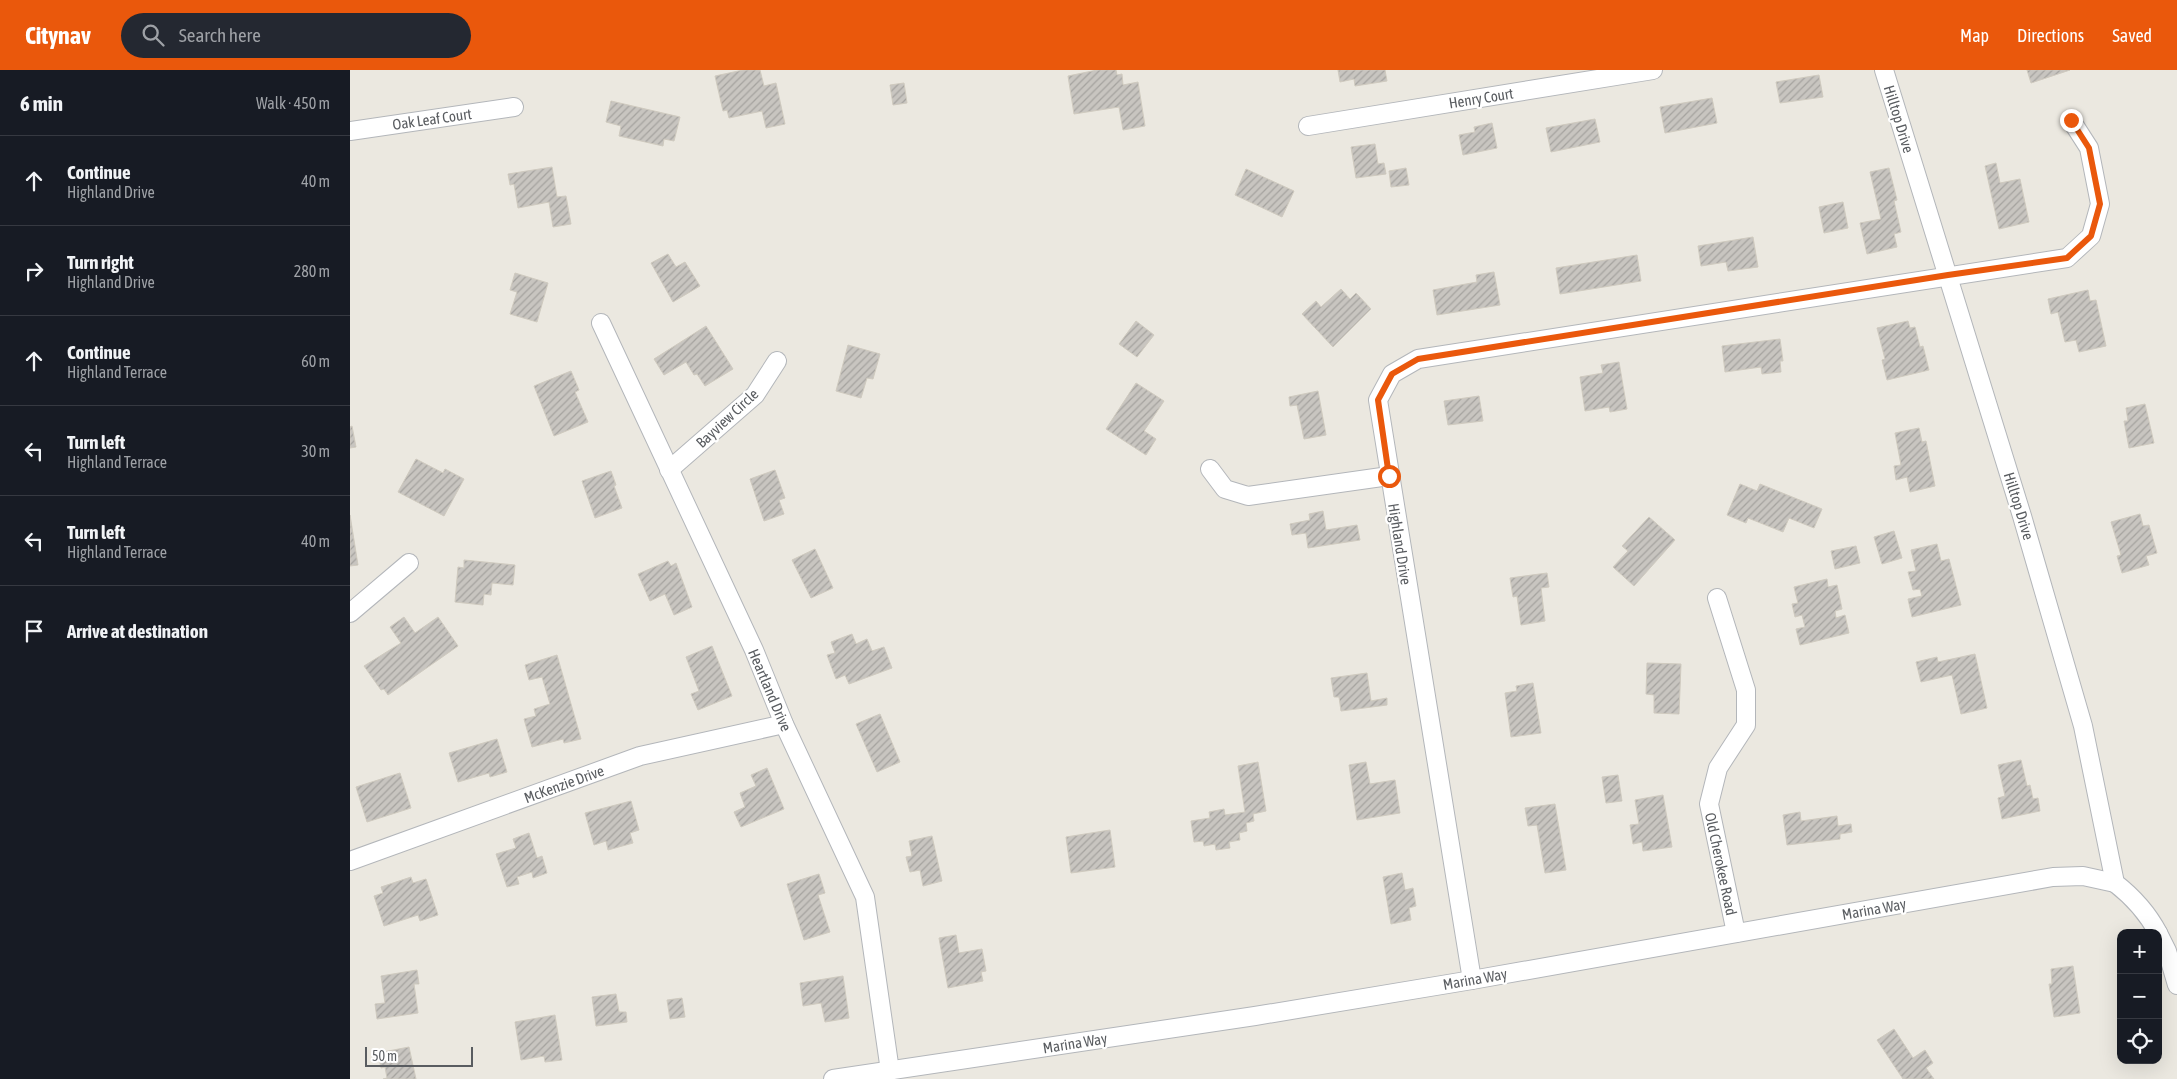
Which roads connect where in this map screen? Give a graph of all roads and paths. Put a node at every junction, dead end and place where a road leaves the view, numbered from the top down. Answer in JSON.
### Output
{"nodes":[{"id":1,"x":1653,"y":70,"type":"edge"},
{"id":2,"x":1884,"y":70,"type":"edge"},
{"id":3,"x":514,"y":107,"type":"dead end"},
{"id":4,"x":2071,"y":120,"type":"dead end"},
{"id":5,"x":1308,"y":126,"type":"dead end"},
{"id":6,"x":350,"y":131,"type":"edge"},
{"id":7,"x":1948,"y":275,"type":"junction"},
{"id":8,"x":601,"y":323,"type":"dead end"},
{"id":9,"x":777,"y":361,"type":"dead end"},
{"id":10,"x":1210,"y":469,"type":"dead end"},
{"id":11,"x":669,"y":470,"type":"junction"},
{"id":12,"x":1389,"y":476,"type":"junction"},
{"id":13,"x":409,"y":563,"type":"dead end"},
{"id":14,"x":1717,"y":598,"type":"dead end"},
{"id":15,"x":350,"y":613,"type":"edge"},
{"id":16,"x":784,"y":724,"type":"junction"},
{"id":17,"x":350,"y":861,"type":"edge"},
{"id":18,"x":2115,"y":883,"type":"junction"},
{"id":19,"x":2156,"y":929,"type":"edge"},
{"id":20,"x":1736,"y":934,"type":"junction"},
{"id":21,"x":2162,"y":941,"type":"edge"},
{"id":22,"x":1472,"y":980,"type":"junction"},
{"id":23,"x":2177,"y":984,"type":"edge"},
{"id":24,"x":890,"y":1071,"type":"junction"},
{"id":25,"x":833,"y":1079,"type":"edge"}],
"edges":[{"from":1,"to":5,"type":"street","name":"Henry Court"},
{"from":2,"to":7,"type":"street","name":"Hilltop Drive"},
{"from":3,"to":6,"type":"street","name":"Oak Leaf Court"},
{"from":4,"to":7,"type":"street","name":"Highland Drive"},
{"from":7,"to":12,"type":"street","name":"Highland Drive"},
{"from":7,"to":18,"type":"street","name":"Hilltop Drive"},
{"from":8,"to":11,"type":"street","name":"Heartland Drive"},
{"from":9,"to":11,"type":"street","name":"Bayview Circle"},
{"from":10,"to":12,"type":"street"},
{"from":11,"to":16,"type":"street","name":"Heartland Drive"},
{"from":12,"to":22,"type":"street","name":"Highland Drive"},
{"from":13,"to":15,"type":"street"},
{"from":14,"to":20,"type":"street","name":"Old Cherokee Road"},
{"from":16,"to":17,"type":"street","name":"McKenzie Drive"},
{"from":16,"to":24,"type":"street","name":"Heartland Drive"},
{"from":18,"to":19,"type":"street"},
{"from":18,"to":20,"type":"street","name":"Marina Way"},
{"from":20,"to":22,"type":"street","name":"Marina Way"},
{"from":21,"to":23,"type":"street"},
{"from":22,"to":24,"type":"street","name":"Marina Way"},
{"from":24,"to":25,"type":"street","name":"Marina Way"}]}
